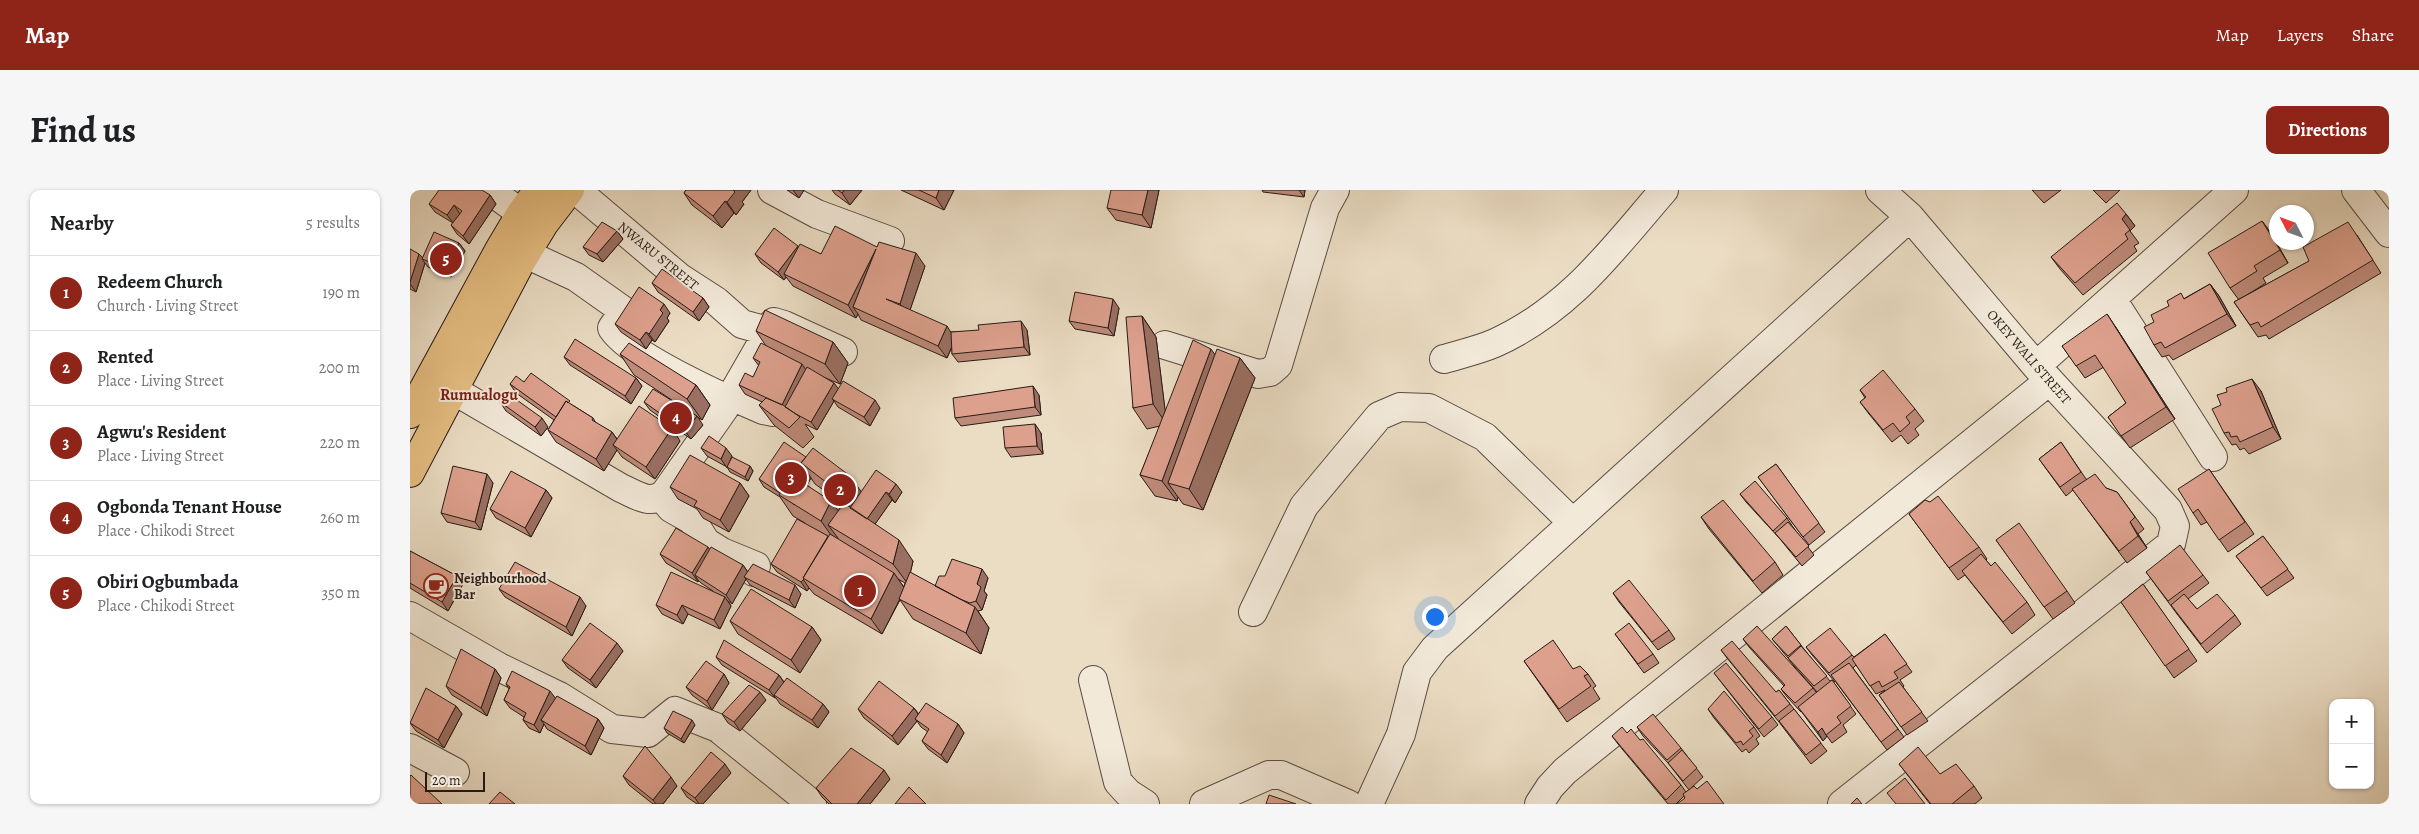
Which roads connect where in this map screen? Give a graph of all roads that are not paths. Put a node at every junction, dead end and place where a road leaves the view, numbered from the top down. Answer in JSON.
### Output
{"nodes":[{"id":1,"x":490,"y":190,"type":"edge"},
{"id":2,"x":538,"y":190,"type":"edge"},
{"id":3,"x":570,"y":190,"type":"edge"},
{"id":4,"x":576,"y":190,"type":"edge"},
{"id":5,"x":772,"y":190,"type":"edge"},
{"id":6,"x":1335,"y":190,"type":"edge"},
{"id":7,"x":1664,"y":190,"type":"edge"},
{"id":8,"x":1880,"y":190,"type":"edge"},
{"id":9,"x":2234,"y":190,"type":"edge"},
{"id":10,"x":2356,"y":190,"type":"edge"},
{"id":11,"x":521,"y":213,"type":"junction"},
{"id":12,"x":1910,"y":217,"type":"junction"},
{"id":13,"x":2389,"y":233,"type":"edge"},
{"id":14,"x":890,"y":241,"type":"dead end"},
{"id":15,"x":526,"y":254,"type":"junction"},
{"id":16,"x":2112,"y":300,"type":"junction"},
{"id":17,"x":767,"y":332,"type":"junction"},
{"id":18,"x":1165,"y":345,"type":"dead end"},
{"id":19,"x":843,"y":352,"type":"dead end"},
{"id":20,"x":1444,"y":359,"type":"dead end"},
{"id":21,"x":2043,"y":373,"type":"junction"},
{"id":22,"x":453,"y":390,"type":"junction"},
{"id":23,"x":414,"y":397,"type":"edge"},
{"id":24,"x":730,"y":398,"type":"junction"},
{"id":25,"x":773,"y":412,"type":"edge"},
{"id":26,"x":2213,"y":457,"type":"dead end"},
{"id":27,"x":410,"y":473,"type":"edge"},
{"id":28,"x":661,"y":496,"type":"junction"},
{"id":29,"x":1573,"y":523,"type":"junction"},
{"id":30,"x":754,"y":572,"type":"edge"},
{"id":31,"x":1252,"y":612,"type":"dead end"},
{"id":32,"x":410,"y":616,"type":"edge"},
{"id":33,"x":1093,"y":680,"type":"dead end"},
{"id":34,"x":410,"y":748,"type":"edge"},
{"id":35,"x":455,"y":772,"type":"dead end"},
{"id":36,"x":1857,"y":800,"type":"edge"},
{"id":37,"x":1131,"y":802,"type":"edge"},
{"id":38,"x":812,"y":804,"type":"edge"},
{"id":39,"x":1204,"y":804,"type":"edge"},
{"id":40,"x":1348,"y":804,"type":"edge"},
{"id":41,"x":1369,"y":804,"type":"edge"},
{"id":42,"x":1539,"y":804,"type":"edge"}],
"edges":[{"from":1,"to":11,"type":"street"},
{"from":2,"to":11,"type":"main road"},
{"from":3,"to":15,"type":"main road"},
{"from":4,"to":17,"type":"street","name":"NWARU STREET"},
{"from":5,"to":14,"type":"street"},
{"from":6,"to":18,"type":"street"},
{"from":7,"to":20,"type":"street"},
{"from":8,"to":12,"type":"street","name":"OKEY WALI STREET"},
{"from":9,"to":16,"type":"street"},
{"from":10,"to":13,"type":"street"},
{"from":11,"to":23,"type":"main road"},
{"from":12,"to":21,"type":"street","name":"OKEY WALI STREET"},
{"from":12,"to":29,"type":"street"},
{"from":15,"to":22,"type":"main road"},
{"from":15,"to":24,"type":"street"},
{"from":16,"to":21,"type":"street"},
{"from":16,"to":26,"type":"street"},
{"from":17,"to":19,"type":"street"},
{"from":17,"to":24,"type":"street"},
{"from":21,"to":36,"type":"street","name":"OKEY WALI STREET"},
{"from":21,"to":42,"type":"street"},
{"from":22,"to":27,"type":"main road"},
{"from":22,"to":28,"type":"street"},
{"from":24,"to":25,"type":"street"},
{"from":24,"to":28,"type":"street"},
{"from":28,"to":30,"type":"street"},
{"from":29,"to":31,"type":"street"},
{"from":29,"to":41,"type":"street"},
{"from":32,"to":38,"type":"street"},
{"from":33,"to":37,"type":"street"},
{"from":34,"to":35,"type":"street"},
{"from":39,"to":40,"type":"street"}]}
